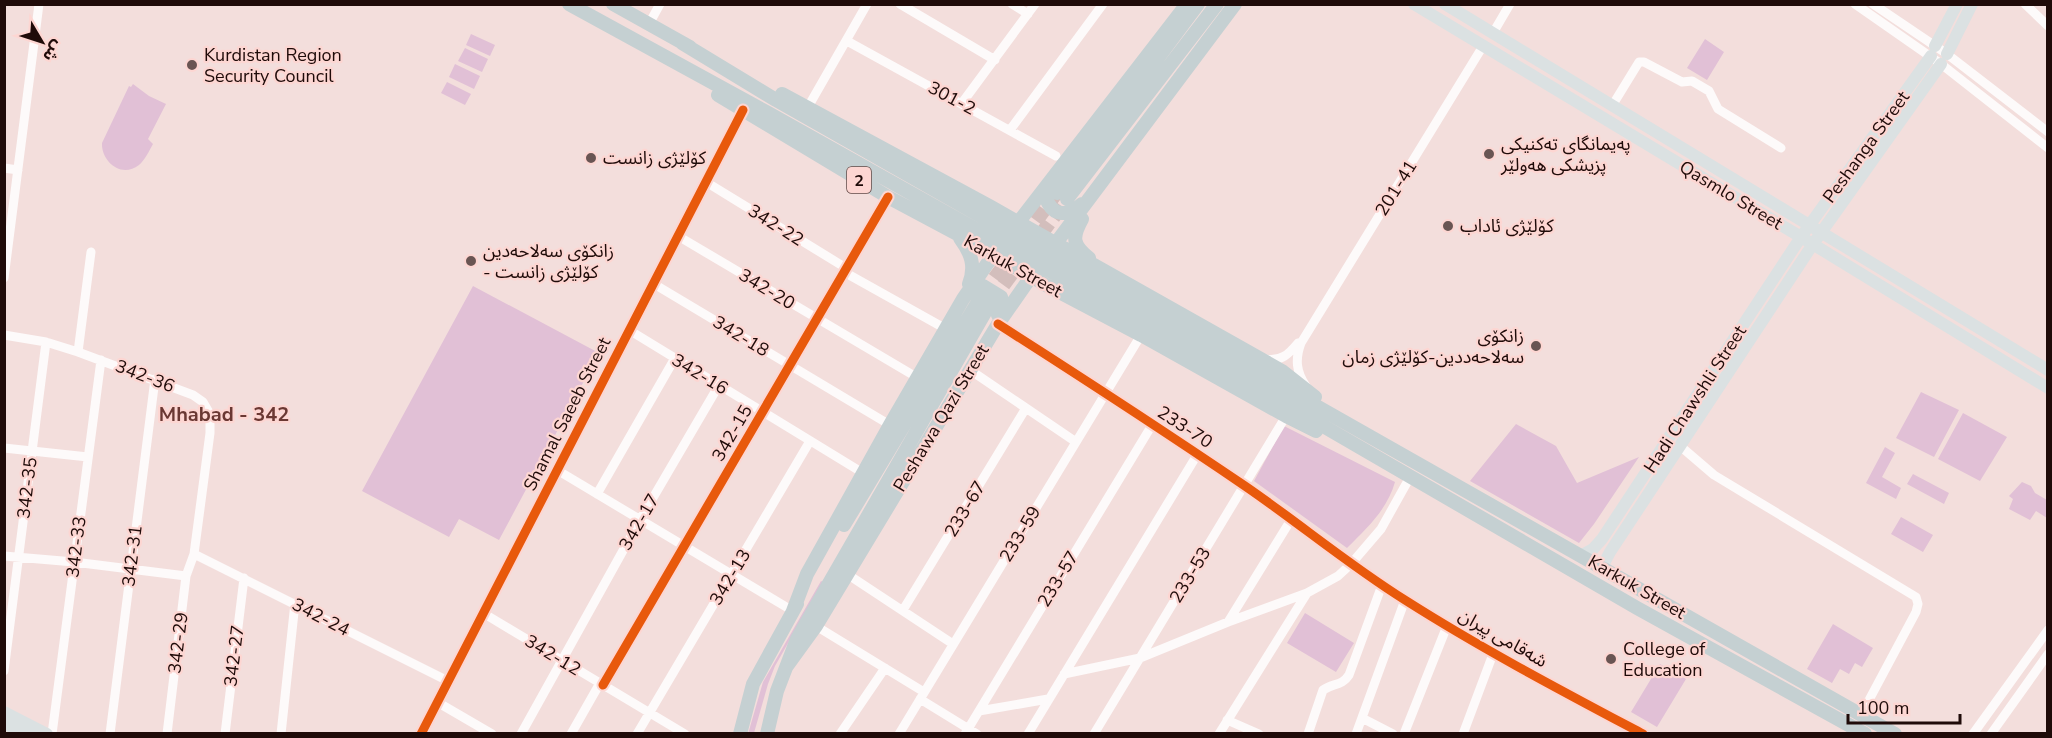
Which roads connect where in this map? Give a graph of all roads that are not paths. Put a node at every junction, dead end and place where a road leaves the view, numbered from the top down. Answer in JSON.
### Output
{"nodes":[{"id":1,"x":39,"y":4,"type":"edge"},
{"id":2,"x":569,"y":4,"type":"edge"},
{"id":3,"x":613,"y":4,"type":"edge"},
{"id":4,"x":660,"y":4,"type":"edge"},
{"id":5,"x":867,"y":4,"type":"edge"},
{"id":6,"x":900,"y":4,"type":"edge"},
{"id":7,"x":1012,"y":4,"type":"edge"},
{"id":8,"x":1035,"y":4,"type":"edge"},
{"id":9,"x":1103,"y":4,"type":"edge"},
{"id":10,"x":1198,"y":4,"type":"edge"},
{"id":11,"x":1217,"y":4,"type":"edge"},
{"id":12,"x":1235,"y":4,"type":"edge"},
{"id":13,"x":1414,"y":4,"type":"edge"},
{"id":14,"x":1445,"y":4,"type":"edge"},
{"id":15,"x":1510,"y":4,"type":"edge"},
{"id":16,"x":1855,"y":4,"type":"edge"},
{"id":17,"x":1873,"y":4,"type":"edge"},
{"id":18,"x":1957,"y":4,"type":"edge"},
{"id":19,"x":1972,"y":4,"type":"edge"},
{"id":20,"x":2025,"y":4,"type":"edge"},
{"id":21,"x":1187,"y":5,"type":"edge"},
{"id":22,"x":1028,"y":14,"type":"junction"},
{"id":23,"x":649,"y":24,"type":"junction"},
{"id":24,"x":2048,"y":26,"type":"edge"},
{"id":25,"x":1493,"y":33,"type":"junction"},
{"id":26,"x":847,"y":41,"type":"junction"},
{"id":27,"x":682,"y":43,"type":"junction"},
{"id":28,"x":1483,"y":46,"type":"junction"},
{"id":29,"x":1939,"y":55,"type":"junction"},
{"id":30,"x":666,"y":57,"type":"junction"},
{"id":31,"x":995,"y":60,"type":"junction"},
{"id":32,"x":1583,"y":88,"type":"junction"},
{"id":33,"x":1574,"y":102,"type":"junction"},
{"id":34,"x":962,"y":104,"type":"junction"},
{"id":35,"x":1612,"y":106,"type":"junction"},
{"id":36,"x":808,"y":107,"type":"junction"},
{"id":37,"x":743,"y":110,"type":"junction"},
{"id":38,"x":1011,"y":130,"type":"junction"},
{"id":39,"x":2048,"y":132,"type":"edge"},
{"id":40,"x":1781,"y":148,"type":"dead end"},
{"id":41,"x":2048,"y":148,"type":"edge"},
{"id":42,"x":1060,"y":159,"type":"junction"},
{"id":43,"x":4,"y":168,"type":"edge"},
{"id":44,"x":18,"y":170,"type":"junction"},
{"id":45,"x":706,"y":182,"type":"junction"},
{"id":46,"x":956,"y":188,"type":"junction"},
{"id":47,"x":1097,"y":190,"type":"junction"},
{"id":48,"x":1057,"y":192,"type":"junction"},
{"id":49,"x":888,"y":197,"type":"junction"},
{"id":50,"x":991,"y":207,"type":"junction"},
{"id":51,"x":938,"y":224,"type":"junction"},
{"id":52,"x":1019,"y":225,"type":"junction"},
{"id":53,"x":1809,"y":226,"type":"junction"},
{"id":54,"x":8,"y":228,"type":"edge"},
{"id":55,"x":954,"y":232,"type":"junction"},
{"id":56,"x":1820,"y":233,"type":"junction"},
{"id":57,"x":678,"y":236,"type":"junction"},
{"id":58,"x":1801,"y":237,"type":"junction"},
{"id":59,"x":1813,"y":244,"type":"junction"},
{"id":60,"x":1050,"y":245,"type":"junction"},
{"id":61,"x":1025,"y":249,"type":"junction"},
{"id":62,"x":91,"y":252,"type":"dead end"},
{"id":63,"x":999,"y":253,"type":"junction"},
{"id":64,"x":1100,"y":268,"type":"junction"},
{"id":65,"x":845,"y":270,"type":"junction"},
{"id":66,"x":1030,"y":273,"type":"junction"},
{"id":67,"x":4,"y":278,"type":"edge"},
{"id":68,"x":1120,"y":281,"type":"junction"},
{"id":69,"x":654,"y":284,"type":"junction"},
{"id":70,"x":1047,"y":285,"type":"junction"},
{"id":71,"x":1015,"y":296,"type":"junction"},
{"id":72,"x":959,"y":305,"type":"junction"},
{"id":73,"x":1086,"y":306,"type":"junction"},
{"id":74,"x":817,"y":318,"type":"junction"},
{"id":75,"x":998,"y":324,"type":"junction"},
{"id":76,"x":946,"y":329,"type":"junction"},
{"id":77,"x":1309,"y":329,"type":"junction"},
{"id":78,"x":629,"y":330,"type":"junction"},
{"id":79,"x":4,"y":335,"type":"edge"},
{"id":80,"x":1141,"y":335,"type":"junction"},
{"id":81,"x":45,"y":342,"type":"junction"},
{"id":82,"x":78,"y":352,"type":"junction"},
{"id":83,"x":1254,"y":356,"type":"junction"},
{"id":84,"x":675,"y":358,"type":"junction"},
{"id":85,"x":101,"y":360,"type":"junction"},
{"id":86,"x":1226,"y":362,"type":"junction"},
{"id":87,"x":790,"y":365,"type":"junction"},
{"id":88,"x":972,"y":367,"type":"junction"},
{"id":89,"x":2048,"y":370,"type":"edge"},
{"id":90,"x":918,"y":378,"type":"junction"},
{"id":91,"x":155,"y":379,"type":"junction"},
{"id":92,"x":719,"y":385,"type":"junction"},
{"id":93,"x":2048,"y":388,"type":"edge"},
{"id":94,"x":1105,"y":394,"type":"junction"},
{"id":95,"x":1318,"y":400,"type":"junction"},
{"id":96,"x":1694,"y":400,"type":"junction"},
{"id":97,"x":1706,"y":406,"type":"junction"},
{"id":98,"x":1026,"y":408,"type":"junction"},
{"id":99,"x":763,"y":412,"type":"junction"},
{"id":100,"x":1286,"y":416,"type":"junction"},
{"id":101,"x":1683,"y":416,"type":"junction"},
{"id":102,"x":1695,"y":422,"type":"junction"},
{"id":103,"x":890,"y":425,"type":"junction"},
{"id":104,"x":1152,"y":425,"type":"junction"},
{"id":105,"x":810,"y":441,"type":"junction"},
{"id":106,"x":1076,"y":442,"type":"junction"},
{"id":107,"x":1679,"y":445,"type":"junction"},
{"id":108,"x":4,"y":448,"type":"edge"},
{"id":109,"x":1375,"y":448,"type":"junction"},
{"id":110,"x":31,"y":451,"type":"junction"},
{"id":111,"x":1197,"y":455,"type":"junction"},
{"id":112,"x":88,"y":457,"type":"junction"},
{"id":113,"x":557,"y":470,"type":"junction"},
{"id":114,"x":863,"y":473,"type":"junction"},
{"id":115,"x":1410,"y":477,"type":"junction"},
{"id":116,"x":1244,"y":485,"type":"junction"},
{"id":117,"x":597,"y":494,"type":"junction"},
{"id":118,"x":1292,"y":518,"type":"junction"},
{"id":119,"x":640,"y":520,"type":"junction"},
{"id":120,"x":1598,"y":544,"type":"junction"},
{"id":121,"x":685,"y":546,"type":"junction"},
{"id":122,"x":1610,"y":552,"type":"junction"},
{"id":123,"x":194,"y":554,"type":"junction"},
{"id":124,"x":1582,"y":555,"type":"junction"},
{"id":125,"x":4,"y":556,"type":"edge"},
{"id":126,"x":18,"y":557,"type":"junction"},
{"id":127,"x":75,"y":562,"type":"junction"},
{"id":128,"x":1351,"y":564,"type":"junction"},
{"id":129,"x":1602,"y":567,"type":"junction"},
{"id":130,"x":130,"y":570,"type":"junction"},
{"id":131,"x":732,"y":574,"type":"junction"},
{"id":132,"x":847,"y":574,"type":"junction"},
{"id":133,"x":186,"y":576,"type":"junction"},
{"id":134,"x":244,"y":578,"type":"junction"},
{"id":135,"x":1382,"y":585,"type":"junction"},
{"id":136,"x":1306,"y":593,"type":"junction"},
{"id":137,"x":1405,"y":600,"type":"junction"},
{"id":138,"x":295,"y":603,"type":"junction"},
{"id":139,"x":903,"y":610,"type":"junction"},
{"id":140,"x":793,"y":611,"type":"junction"},
{"id":141,"x":483,"y":613,"type":"junction"},
{"id":142,"x":1228,"y":622,"type":"junction"},
{"id":143,"x":816,"y":626,"type":"junction"},
{"id":144,"x":1447,"y":626,"type":"junction"},
{"id":145,"x":2048,"y":630,"type":"edge"},
{"id":146,"x":953,"y":644,"type":"junction"},
{"id":147,"x":1493,"y":654,"type":"junction"},
{"id":148,"x":2048,"y":654,"type":"edge"},
{"id":149,"x":1140,"y":658,"type":"junction"},
{"id":150,"x":561,"y":660,"type":"junction"},
{"id":151,"x":788,"y":666,"type":"junction"},
{"id":152,"x":2044,"y":666,"type":"edge"},
{"id":153,"x":885,"y":668,"type":"junction"},
{"id":154,"x":4,"y":671,"type":"edge"},
{"id":155,"x":1064,"y":674,"type":"junction"},
{"id":156,"x":448,"y":681,"type":"junction"},
{"id":157,"x":602,"y":684,"type":"junction"},
{"id":158,"x":922,"y":696,"type":"junction"},
{"id":159,"x":1048,"y":699,"type":"junction"},
{"id":160,"x":437,"y":702,"type":"junction"},
{"id":161,"x":979,"y":711,"type":"junction"},
{"id":162,"x":4,"y":712,"type":"edge"},
{"id":163,"x":650,"y":713,"type":"junction"},
{"id":164,"x":1861,"y":715,"type":"junction"},
{"id":165,"x":1362,"y":718,"type":"junction"},
{"id":166,"x":1227,"y":720,"type":"junction"},
{"id":167,"x":4,"y":723,"type":"edge"},
{"id":168,"x":475,"y":724,"type":"junction"},
{"id":169,"x":970,"y":732,"type":"edge"},
{"id":170,"x":24,"y":734,"type":"edge"},
{"id":171,"x":47,"y":734,"type":"edge"},
{"id":172,"x":52,"y":734,"type":"edge"},
{"id":173,"x":110,"y":734,"type":"edge"},
{"id":174,"x":167,"y":734,"type":"edge"},
{"id":175,"x":225,"y":734,"type":"edge"},
{"id":176,"x":280,"y":734,"type":"edge"},
{"id":177,"x":421,"y":734,"type":"edge"},
{"id":178,"x":470,"y":734,"type":"edge"},
{"id":179,"x":492,"y":734,"type":"edge"},
{"id":180,"x":521,"y":734,"type":"edge"},
{"id":181,"x":571,"y":734,"type":"edge"},
{"id":182,"x":637,"y":734,"type":"edge"},
{"id":183,"x":685,"y":734,"type":"edge"},
{"id":184,"x":740,"y":734,"type":"edge"},
{"id":185,"x":766,"y":734,"type":"edge"},
{"id":186,"x":840,"y":734,"type":"edge"},
{"id":187,"x":899,"y":734,"type":"edge"},
{"id":188,"x":1028,"y":734,"type":"edge"},
{"id":189,"x":1094,"y":734,"type":"edge"},
{"id":190,"x":1219,"y":734,"type":"edge"},
{"id":191,"x":1259,"y":734,"type":"edge"},
{"id":192,"x":1308,"y":734,"type":"edge"},
{"id":193,"x":1356,"y":734,"type":"edge"},
{"id":194,"x":1393,"y":734,"type":"edge"},
{"id":195,"x":1404,"y":734,"type":"edge"},
{"id":196,"x":1463,"y":734,"type":"edge"},
{"id":197,"x":1643,"y":734,"type":"edge"},
{"id":198,"x":1864,"y":734,"type":"edge"},
{"id":199,"x":1895,"y":734,"type":"edge"},
{"id":200,"x":1973,"y":734,"type":"edge"},
{"id":201,"x":1991,"y":734,"type":"edge"}],
"edges":[{"from":1,"to":44,"type":"street"},
{"from":2,"to":30,"type":"highway","name":"Karkuk Street","number":"2"},
{"from":3,"to":23,"type":"highway","name":"Karkuk Street","number":"2"},
{"from":4,"to":23,"type":"street"},
{"from":5,"to":26,"type":"street"},
{"from":6,"to":31,"type":"street"},
{"from":7,"to":22,"type":"street"},
{"from":8,"to":22,"type":"street"},
{"from":9,"to":38,"type":"street"},
{"from":10,"to":48,"type":"highway","name":"Peshawa Qazi Street"},
{"from":11,"to":48,"type":"highway","name":"Peshawa Qazi Street"},
{"from":12,"to":47,"type":"highway"},
{"from":13,"to":28,"type":"main road","name":"Qasmlo Street"},
{"from":14,"to":25,"type":"main road","name":"Qasmlo Street"},
{"from":15,"to":25,"type":"street"},
{"from":16,"to":29,"type":"street"},
{"from":17,"to":29,"type":"street"},
{"from":18,"to":29,"type":"main road","name":"Peshanga Street"},
{"from":19,"to":29,"type":"main road","name":"Peshanga Street"},
{"from":20,"to":24,"type":"street"},
{"from":21,"to":42,"type":"highway"},
{"from":22,"to":31,"type":"street"},
{"from":23,"to":27,"type":"highway","name":"Karkuk Street","number":"2"},
{"from":25,"to":32,"type":"main road","name":"Qasmlo Street"},
{"from":26,"to":34,"type":"street","name":"301-2"},
{"from":26,"to":36,"type":"street"},
{"from":27,"to":36,"type":"highway","name":"Karkuk Street","number":"2"},
{"from":27,"to":86,"type":"highway","name":"Karkuk Street"},
{"from":28,"to":33,"type":"main road","name":"Qasmlo Street"},
{"from":28,"to":77,"type":"street","name":"201-41"},
{"from":29,"to":39,"type":"street"},
{"from":29,"to":41,"type":"street"},
{"from":29,"to":53,"type":"main road","name":"Peshanga Street"},
{"from":29,"to":56,"type":"main road","name":"Peshanga Street"},
{"from":30,"to":37,"type":"highway","name":"Karkuk Street","number":"2"},
{"from":30,"to":86,"type":"highway","name":"Karkuk Street"},
{"from":31,"to":34,"type":"street"},
{"from":32,"to":33,"type":"main road"},
{"from":32,"to":35,"type":"main road","name":"Qasmlo Street"},
{"from":33,"to":58,"type":"main road","name":"Qasmlo Street"},
{"from":34,"to":38,"type":"street","name":"301-2"},
{"from":35,"to":40,"type":"street"},
{"from":35,"to":53,"type":"main road","name":"Qasmlo Street"},
{"from":36,"to":46,"type":"highway","name":"Karkuk Street","number":"2"},
{"from":37,"to":45,"type":"street","name":"Shamal Saeeb Street"},
{"from":37,"to":49,"type":"highway","name":"Karkuk Street","number":"2"},
{"from":38,"to":42,"type":"street","name":"301-2"},
{"from":42,"to":47,"type":"highway"},
{"from":42,"to":48,"type":"highway"},
{"from":43,"to":44,"type":"street"},
{"from":44,"to":54,"type":"street"},
{"from":45,"to":57,"type":"street","name":"Shamal Saeeb Street"},
{"from":45,"to":65,"type":"street","name":"342-22"},
{"from":46,"to":50,"type":"highway","name":"Karkuk Street","number":"2"},
{"from":46,"to":51,"type":"highway"},
{"from":47,"to":60,"type":"highway"},
{"from":47,"to":64,"type":"highway"},
{"from":48,"to":50,"type":"highway"},
{"from":48,"to":52,"type":"highway","name":"Peshawa Qazi Street"},
{"from":49,"to":51,"type":"highway","name":"Karkuk Street","number":"2"},
{"from":49,"to":65,"type":"street","name":"342-15"},
{"from":50,"to":52,"type":"highway","name":"Karkuk Street"},
{"from":51,"to":55,"type":"highway","name":"Karkuk Street","number":"2"},
{"from":52,"to":60,"type":"highway"},
{"from":52,"to":61,"type":"highway"},
{"from":52,"to":63,"type":"highway","name":"Peshawa Qazi Street"},
{"from":53,"to":56,"type":"main road","name":"Qasmlo Street"},
{"from":53,"to":58,"type":"main road","name":"Peshanga Street"},
{"from":54,"to":67,"type":"street"},
{"from":55,"to":63,"type":"highway","name":"Karkuk Street","number":"2"},
{"from":55,"to":72,"type":"highway"},
{"from":56,"to":59,"type":"main road","name":"Peshanga Street"},
{"from":56,"to":89,"type":"main road","name":"Qasmlo Street"},
{"from":57,"to":69,"type":"street","name":"Shamal Saeeb Street"},
{"from":57,"to":74,"type":"street","name":"342-20"},
{"from":58,"to":59,"type":"main road","name":"Qasmlo Street"},
{"from":58,"to":96,"type":"main road","name":"Hadi Chawshli Street"},
{"from":59,"to":93,"type":"main road","name":"Qasmlo Street"},
{"from":59,"to":97,"type":"main road","name":"Hadi Chawshli Street"},
{"from":60,"to":61,"type":"highway"},
{"from":60,"to":64,"type":"highway","name":"Karkuk Street"},
{"from":60,"to":66,"type":"highway"},
{"from":61,"to":63,"type":"highway","number":"2"},
{"from":61,"to":66,"type":"highway"},
{"from":62,"to":82,"type":"street"},
{"from":63,"to":66,"type":"highway","name":"Karkuk Street"},
{"from":63,"to":72,"type":"highway","name":"Peshawa Qazi Street"},
{"from":64,"to":68,"type":"highway","name":"Karkuk Street"},
{"from":65,"to":74,"type":"street","name":"342-15"},
{"from":65,"to":76,"type":"street","name":"342-22"},
{"from":66,"to":70,"type":"highway","name":"Karkuk Street"},
{"from":66,"to":71,"type":"highway","name":"Peshawa Qazi Street"},
{"from":68,"to":73,"type":"highway"},
{"from":68,"to":83,"type":"highway","name":"Karkuk Street"},
{"from":69,"to":78,"type":"street","name":"Shamal Saeeb Street"},
{"from":69,"to":87,"type":"street","name":"342-18"},
{"from":70,"to":71,"type":"highway"},
{"from":70,"to":73,"type":"highway","name":"Karkuk Street"},
{"from":71,"to":75,"type":"highway","name":"Peshawa Qazi Street"},
{"from":72,"to":76,"type":"highway","name":"Peshawa Qazi Street"},
{"from":72,"to":88,"type":"highway"},
{"from":73,"to":80,"type":"highway","name":"Karkuk Street"},
{"from":74,"to":87,"type":"street","name":"342-15"},
{"from":74,"to":90,"type":"street","name":"342-20"},
{"from":75,"to":88,"type":"highway","name":"Peshawa Qazi Street"},
{"from":75,"to":94,"type":"street","name":"233-70"},
{"from":76,"to":90,"type":"highway","name":"Peshawa Qazi Street"},
{"from":77,"to":83,"type":"street","name":"201-41"},
{"from":77,"to":95,"type":"street","name":"201-41"},
{"from":78,"to":84,"type":"street","name":"342-16"},
{"from":78,"to":113,"type":"street","name":"Shamal Saeeb Street"},
{"from":79,"to":81,"type":"street","name":"342-36"},
{"from":80,"to":94,"type":"street","name":"233-59"},
{"from":80,"to":100,"type":"highway","name":"Karkuk Street"},
{"from":81,"to":82,"type":"street","name":"342-36"},
{"from":81,"to":110,"type":"street","name":"342-35"},
{"from":82,"to":85,"type":"street","name":"342-36"},
{"from":83,"to":95,"type":"highway","name":"Karkuk Street"},
{"from":84,"to":92,"type":"street","name":"342-16"},
{"from":84,"to":117,"type":"street"},
{"from":85,"to":91,"type":"street","name":"342-36"},
{"from":85,"to":112,"type":"street","name":"342-33"},
{"from":86,"to":109,"type":"highway","name":"Karkuk Street"},
{"from":87,"to":99,"type":"street","name":"342-15"},
{"from":87,"to":103,"type":"street","name":"342-18"},
{"from":88,"to":98,"type":"street"},
{"from":88,"to":132,"type":"highway","name":"Peshawa Qazi Street"},
{"from":90,"to":103,"type":"highway","name":"Peshawa Qazi Street"},
{"from":91,"to":123,"type":"street","name":"342-36"},
{"from":91,"to":130,"type":"street","name":"342-31"},
{"from":92,"to":99,"type":"street","name":"342-16"},
{"from":92,"to":119,"type":"street","name":"342-17"},
{"from":94,"to":104,"type":"street","name":"233-70"},
{"from":94,"to":106,"type":"street","name":"233-59"},
{"from":95,"to":109,"type":"highway","name":"Karkuk Street"},
{"from":96,"to":97,"type":"main road"},
{"from":96,"to":101,"type":"main road","name":"Hadi Chawshli Street"},
{"from":97,"to":102,"type":"main road","name":"Hadi Chawshli Street"},
{"from":98,"to":106,"type":"street"},
{"from":98,"to":139,"type":"street","name":"233-67"},
{"from":99,"to":105,"type":"street","name":"342-16"},
{"from":99,"to":121,"type":"street","name":"342-15"},
{"from":100,"to":109,"type":"highway","name":"Karkuk Street"},
{"from":100,"to":116,"type":"street","name":"233-53"},
{"from":101,"to":102,"type":"main road"},
{"from":101,"to":120,"type":"main road","name":"Hadi Chawshli Street"},
{"from":102,"to":107,"type":"main road","name":"Hadi Chawshli Street"},
{"from":103,"to":114,"type":"highway","name":"Peshawa Qazi Street"},
{"from":104,"to":111,"type":"street","name":"233-70"},
{"from":104,"to":161,"type":"street","name":"233-57"},
{"from":105,"to":114,"type":"street","name":"342-16"},
{"from":105,"to":131,"type":"street","name":"342-13"},
{"from":106,"to":146,"type":"street","name":"233-59"},
{"from":107,"to":122,"type":"main road","name":"Hadi Chawshli Street"},
{"from":107,"to":164,"type":"street"},
{"from":108,"to":110,"type":"street"},
{"from":109,"to":115,"type":"highway","name":"Karkuk Street"},
{"from":109,"to":124,"type":"highway","name":"Karkuk Street"},
{"from":110,"to":112,"type":"street"},
{"from":110,"to":126,"type":"street","name":"342-35"},
{"from":111,"to":116,"type":"street","name":"233-70"},
{"from":111,"to":155,"type":"street"},
{"from":112,"to":127,"type":"street","name":"342-33"},
{"from":113,"to":117,"type":"street"},
{"from":113,"to":141,"type":"street","name":"Shamal Saeeb Street"},
{"from":114,"to":140,"type":"highway","name":"Peshawa Qazi Street"},
{"from":115,"to":128,"type":"street"},
{"from":115,"to":198,"type":"highway","name":"Karkuk Street"},
{"from":116,"to":118,"type":"street","name":"233-70"},
{"from":116,"to":149,"type":"street","name":"233-53"},
{"from":117,"to":119,"type":"street"},
{"from":118,"to":128,"type":"street","name":"233-70"},
{"from":118,"to":142,"type":"street"},
{"from":119,"to":121,"type":"street"},
{"from":119,"to":150,"type":"street","name":"342-17"},
{"from":120,"to":122,"type":"main road"},
{"from":120,"to":124,"type":"main road","name":"Hadi Chawshli Street"},
{"from":121,"to":131,"type":"street"},
{"from":121,"to":157,"type":"street","name":"342-15"},
{"from":122,"to":129,"type":"main road","name":"Hadi Chawshli Street"},
{"from":123,"to":133,"type":"street","name":"342-29"},
{"from":123,"to":134,"type":"street","name":"342-24"},
{"from":124,"to":129,"type":"highway","name":"Karkuk Street"},
{"from":125,"to":126,"type":"street"},
{"from":126,"to":127,"type":"street"},
{"from":126,"to":154,"type":"street","name":"342-35"},
{"from":127,"to":130,"type":"street"},
{"from":127,"to":172,"type":"street","name":"342-33"},
{"from":128,"to":135,"type":"street","name":"شەقامی پیران"},
{"from":128,"to":136,"type":"street"},
{"from":129,"to":164,"type":"highway","name":"Karkuk Street"},
{"from":130,"to":133,"type":"street"},
{"from":130,"to":173,"type":"street","name":"342-31"},
{"from":131,"to":140,"type":"street"},
{"from":131,"to":163,"type":"street","name":"342-13"},
{"from":132,"to":139,"type":"street"},
{"from":132,"to":143,"type":"highway","name":"Peshawa Qazi Street"},
{"from":133,"to":174,"type":"street","name":"342-29"},
{"from":134,"to":138,"type":"street","name":"342-24"},
{"from":134,"to":175,"type":"street","name":"342-27"},
{"from":135,"to":137,"type":"street","name":"شەقامی پیران"},
{"from":135,"to":192,"type":"street"},
{"from":136,"to":142,"type":"street"},
{"from":136,"to":166,"type":"street"},
{"from":137,"to":144,"type":"street","name":"شەقامی پیران"},
{"from":137,"to":165,"type":"street"},
{"from":138,"to":156,"type":"street","name":"342-24"},
{"from":138,"to":176,"type":"street"},
{"from":139,"to":146,"type":"street"},
{"from":140,"to":151,"type":"highway","name":"Peshawa Qazi Street"},
{"from":140,"to":184,"type":"highway","name":"Peshawa Qazi Street"},
{"from":141,"to":150,"type":"street","name":"342-12"},
{"from":141,"to":156,"type":"street","name":"Shamal Saeeb Street"},
{"from":142,"to":149,"type":"street"},
{"from":143,"to":151,"type":"highway","name":"Peshawa Qazi Street"},
{"from":143,"to":153,"type":"street"},
{"from":144,"to":147,"type":"street","name":"شەقامی پیران"},
{"from":144,"to":195,"type":"street"},
{"from":145,"to":200,"type":"street"},
{"from":146,"to":158,"type":"street","name":"233-59"},
{"from":147,"to":196,"type":"street"},
{"from":147,"to":197,"type":"street","name":"شەقامی پیران"},
{"from":148,"to":152,"type":"street"},
{"from":149,"to":155,"type":"street"},
{"from":149,"to":189,"type":"street","name":"233-53"},
{"from":150,"to":157,"type":"street","name":"342-12"},
{"from":150,"to":180,"type":"street","name":"342-17"},
{"from":151,"to":185,"type":"highway","name":"Peshawa Qazi Street"},
{"from":152,"to":201,"type":"street"},
{"from":153,"to":158,"type":"street"},
{"from":153,"to":186,"type":"street"},
{"from":155,"to":159,"type":"street"},
{"from":156,"to":160,"type":"street","name":"Shamal Saeeb Street"},
{"from":157,"to":163,"type":"street","name":"342-12"},
{"from":157,"to":181,"type":"street","name":"342-15"},
{"from":158,"to":169,"type":"street"},
{"from":158,"to":187,"type":"street","name":"233-59"},
{"from":159,"to":161,"type":"street"},
{"from":159,"to":188,"type":"street"},
{"from":160,"to":168,"type":"street"},
{"from":160,"to":177,"type":"street","name":"Shamal Saeeb Street"},
{"from":161,"to":169,"type":"street","name":"233-57"},
{"from":162,"to":171,"type":"main road"},
{"from":163,"to":182,"type":"street","name":"342-13"},
{"from":163,"to":183,"type":"street","name":"342-12"},
{"from":164,"to":199,"type":"highway","name":"Karkuk Street"},
{"from":165,"to":193,"type":"street"},
{"from":165,"to":194,"type":"street"},
{"from":166,"to":190,"type":"street"},
{"from":166,"to":191,"type":"street"},
{"from":167,"to":170,"type":"main road"},
{"from":168,"to":178,"type":"street"},
{"from":168,"to":179,"type":"street"}]}
